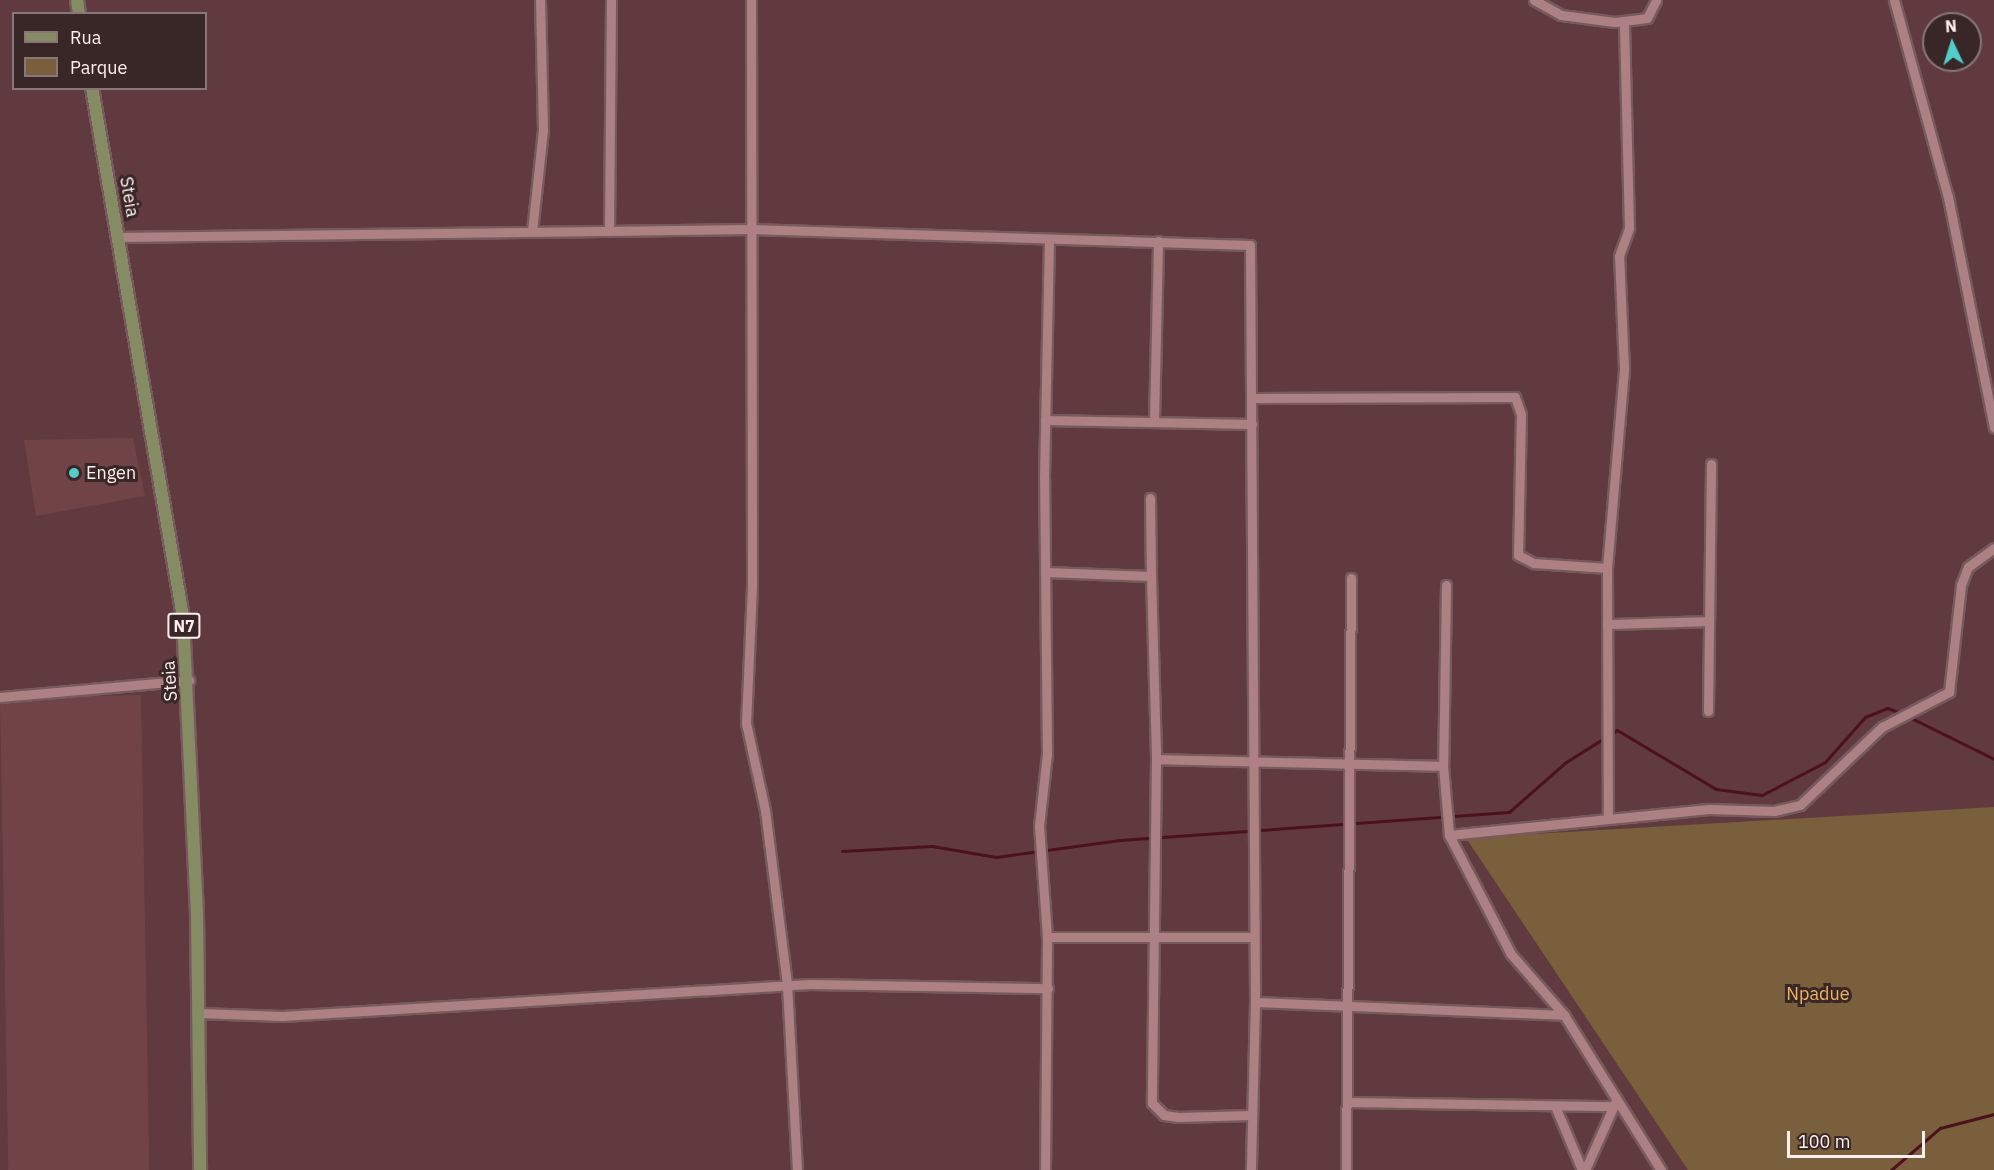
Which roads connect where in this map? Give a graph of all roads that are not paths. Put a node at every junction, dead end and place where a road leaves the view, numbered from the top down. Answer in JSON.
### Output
{"nodes":[{"id":1,"x":540,"y":0,"type":"edge"},
{"id":2,"x":611,"y":0,"type":"edge"},
{"id":3,"x":751,"y":0,"type":"edge"},
{"id":4,"x":1534,"y":0,"type":"edge"},
{"id":5,"x":1656,"y":0,"type":"edge"},
{"id":6,"x":1893,"y":0,"type":"edge"},
{"id":7,"x":1624,"y":22,"type":"junction"},
{"id":8,"x":92,"y":90,"type":"edge"},
{"id":9,"x":750,"y":229,"type":"junction"},
{"id":10,"x":532,"y":231,"type":"junction"},
{"id":11,"x":609,"y":231,"type":"junction"},
{"id":12,"x":117,"y":237,"type":"junction"},
{"id":13,"x":1049,"y":239,"type":"junction"},
{"id":14,"x":1158,"y":241,"type":"junction"},
{"id":15,"x":1252,"y":398,"type":"junction"},
{"id":16,"x":1045,"y":420,"type":"junction"},
{"id":17,"x":1154,"y":421,"type":"junction"},
{"id":18,"x":1252,"y":424,"type":"junction"},
{"id":19,"x":1994,"y":427,"type":"edge"},
{"id":20,"x":1711,"y":464,"type":"dead end"},
{"id":21,"x":1150,"y":498,"type":"dead end"},
{"id":22,"x":1994,"y":548,"type":"edge"},
{"id":23,"x":1607,"y":568,"type":"junction"},
{"id":24,"x":1045,"y":572,"type":"junction"},
{"id":25,"x":1151,"y":576,"type":"junction"},
{"id":26,"x":1351,"y":578,"type":"dead end"},
{"id":27,"x":1446,"y":585,"type":"dead end"},
{"id":28,"x":1707,"y":621,"type":"junction"},
{"id":29,"x":1607,"y":624,"type":"junction"},
{"id":30,"x":189,"y":680,"type":"junction"},
{"id":31,"x":0,"y":697,"type":"edge"},
{"id":32,"x":1708,"y":711,"type":"dead end"},
{"id":33,"x":1156,"y":759,"type":"junction"},
{"id":34,"x":1251,"y":759,"type":"junction"},
{"id":35,"x":1347,"y":761,"type":"junction"},
{"id":36,"x":1443,"y":766,"type":"junction"},
{"id":37,"x":1608,"y":818,"type":"junction"},
{"id":38,"x":1449,"y":835,"type":"junction"},
{"id":39,"x":1155,"y":936,"type":"junction"},
{"id":40,"x":1047,"y":937,"type":"junction"},
{"id":41,"x":1254,"y":937,"type":"junction"},
{"id":42,"x":787,"y":985,"type":"junction"},
{"id":43,"x":1048,"y":987,"type":"junction"},
{"id":44,"x":1255,"y":1002,"type":"junction"},
{"id":45,"x":1351,"y":1005,"type":"junction"},
{"id":46,"x":199,"y":1013,"type":"junction"},
{"id":47,"x":1564,"y":1015,"type":"junction"},
{"id":48,"x":1618,"y":1095,"type":"junction"},
{"id":49,"x":1349,"y":1102,"type":"junction"},
{"id":50,"x":1554,"y":1106,"type":"junction"},
{"id":51,"x":1613,"y":1106,"type":"junction"},
{"id":52,"x":1252,"y":1115,"type":"junction"},
{"id":53,"x":200,"y":1170,"type":"edge"},
{"id":54,"x":797,"y":1170,"type":"edge"},
{"id":55,"x":1045,"y":1170,"type":"edge"},
{"id":56,"x":1251,"y":1170,"type":"edge"},
{"id":57,"x":1346,"y":1170,"type":"edge"},
{"id":58,"x":1584,"y":1170,"type":"edge"},
{"id":59,"x":1661,"y":1170,"type":"edge"}],
"edges":[{"from":1,"to":10,"type":"street"},
{"from":2,"to":11,"type":"street"},
{"from":3,"to":9,"type":"street"},
{"from":4,"to":7,"type":"street"},
{"from":5,"to":7,"type":"street"},
{"from":6,"to":19,"type":"street"},
{"from":7,"to":23,"type":"street"},
{"from":8,"to":12,"type":"main road","name":"Steia","number":"N7"},
{"from":9,"to":11,"type":"street"},
{"from":9,"to":13,"type":"street"},
{"from":9,"to":42,"type":"street"},
{"from":10,"to":11,"type":"street"},
{"from":10,"to":12,"type":"street"},
{"from":12,"to":30,"type":"main road","name":"Steia","number":"N7"},
{"from":13,"to":14,"type":"street"},
{"from":13,"to":16,"type":"street"},
{"from":14,"to":15,"type":"street"},
{"from":14,"to":17,"type":"street"},
{"from":15,"to":18,"type":"street"},
{"from":15,"to":23,"type":"street"},
{"from":16,"to":17,"type":"street"},
{"from":16,"to":24,"type":"street"},
{"from":17,"to":18,"type":"street"},
{"from":18,"to":34,"type":"street"},
{"from":20,"to":28,"type":"street"},
{"from":21,"to":25,"type":"street"},
{"from":22,"to":37,"type":"street"},
{"from":23,"to":29,"type":"street"},
{"from":24,"to":25,"type":"street"},
{"from":24,"to":40,"type":"street"},
{"from":25,"to":33,"type":"street"},
{"from":26,"to":35,"type":"street"},
{"from":27,"to":36,"type":"street"},
{"from":28,"to":29,"type":"street"},
{"from":28,"to":32,"type":"street"},
{"from":29,"to":37,"type":"street"},
{"from":30,"to":31,"type":"street"},
{"from":30,"to":46,"type":"main road","name":"Steia","number":"N7"},
{"from":33,"to":34,"type":"street"},
{"from":33,"to":39,"type":"street"},
{"from":34,"to":35,"type":"street"},
{"from":34,"to":41,"type":"street"},
{"from":35,"to":36,"type":"street"},
{"from":35,"to":45,"type":"street"},
{"from":36,"to":38,"type":"street"},
{"from":37,"to":38,"type":"street"},
{"from":38,"to":47,"type":"street"},
{"from":39,"to":40,"type":"street"},
{"from":39,"to":41,"type":"street"},
{"from":39,"to":52,"type":"street"},
{"from":40,"to":43,"type":"street"},
{"from":41,"to":44,"type":"street"},
{"from":42,"to":43,"type":"street"},
{"from":42,"to":46,"type":"street"},
{"from":42,"to":54,"type":"street"},
{"from":43,"to":55,"type":"street"},
{"from":44,"to":45,"type":"street"},
{"from":44,"to":52,"type":"street"},
{"from":45,"to":47,"type":"street"},
{"from":45,"to":49,"type":"street"},
{"from":46,"to":53,"type":"main road","name":"Steia","number":"N7"},
{"from":47,"to":48,"type":"street"},
{"from":48,"to":51,"type":"street"},
{"from":48,"to":59,"type":"street"},
{"from":49,"to":50,"type":"street"},
{"from":49,"to":57,"type":"street"},
{"from":50,"to":51,"type":"street"},
{"from":50,"to":58,"type":"street"},
{"from":51,"to":58,"type":"street"},
{"from":52,"to":56,"type":"street"}]}
